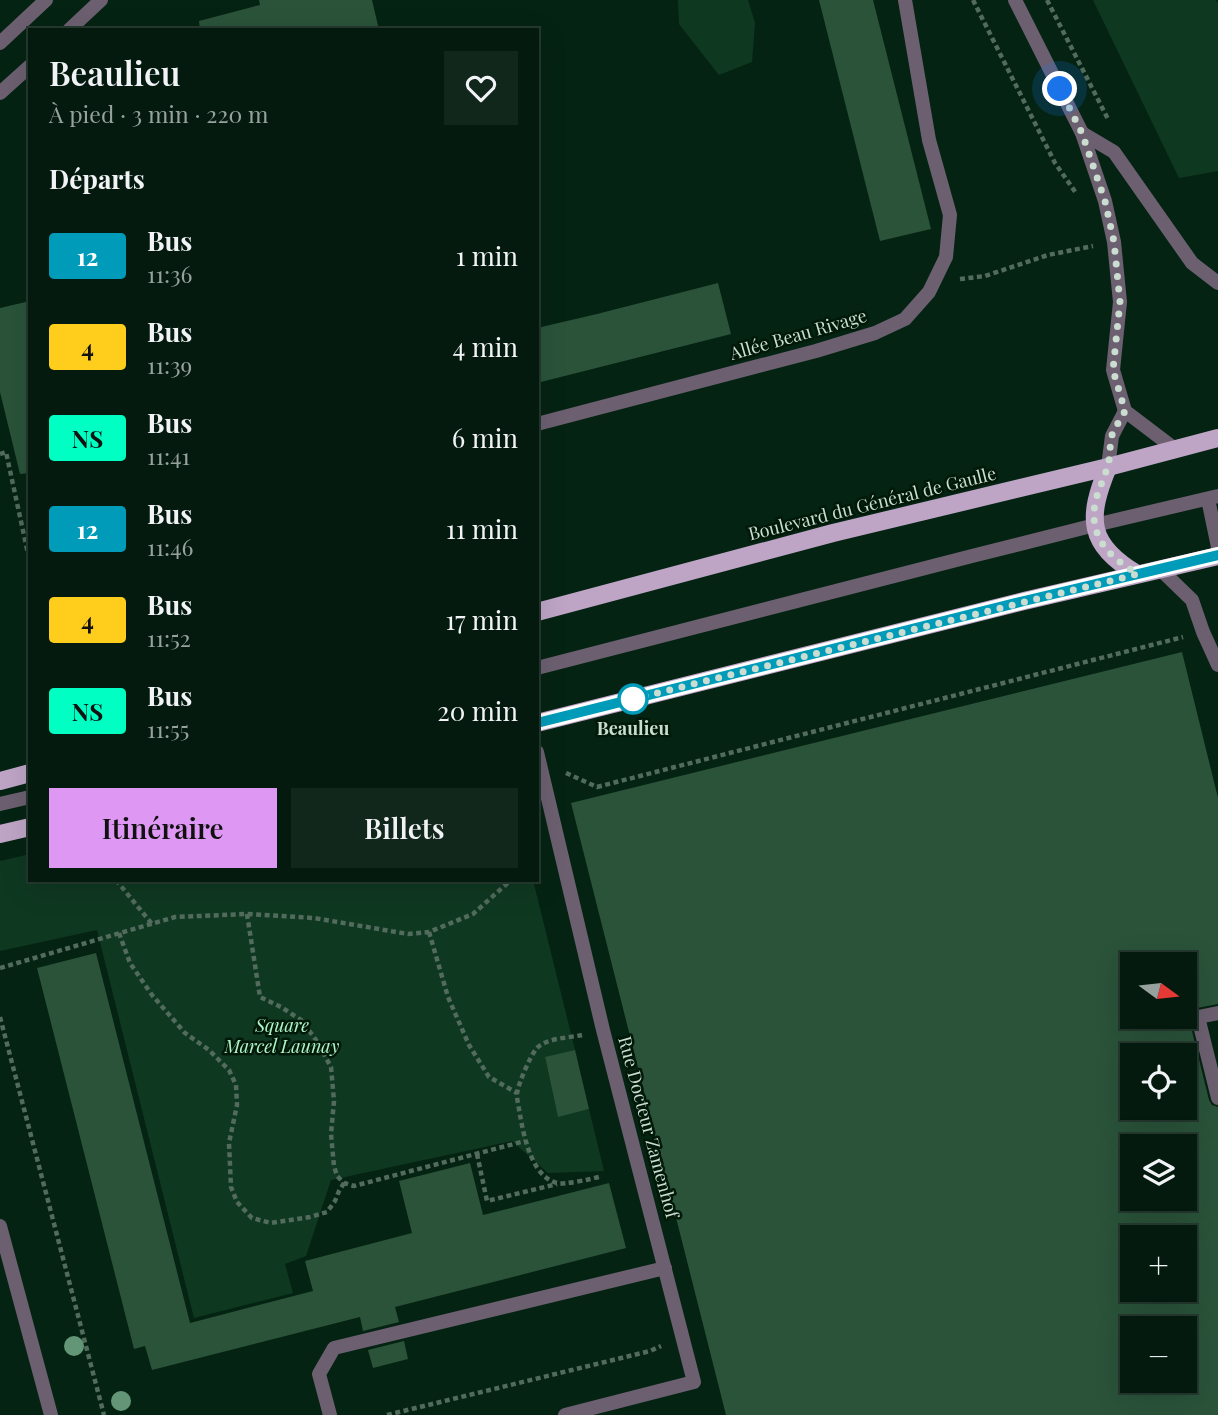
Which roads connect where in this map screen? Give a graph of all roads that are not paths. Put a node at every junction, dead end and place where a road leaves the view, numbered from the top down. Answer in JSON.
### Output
{"nodes":[{"id":1,"x":46,"y":0,"type":"edge"},
{"id":2,"x":101,"y":0,"type":"edge"},
{"id":3,"x":905,"y":0,"type":"edge"},
{"id":4,"x":1015,"y":0,"type":"edge"},
{"id":5,"x":71,"y":28,"type":"edge"},
{"id":6,"x":0,"y":43,"type":"edge"},
{"id":7,"x":28,"y":68,"type":"edge"},
{"id":8,"x":0,"y":93,"type":"edge"},
{"id":9,"x":1082,"y":133,"type":"junction"},
{"id":10,"x":1218,"y":283,"type":"edge"},
{"id":11,"x":1125,"y":411,"type":"junction"},
{"id":12,"x":539,"y":423,"type":"edge"},
{"id":13,"x":1218,"y":438,"type":"edge"},
{"id":14,"x":1175,"y":449,"type":"junction"},
{"id":15,"x":1108,"y":467,"type":"junction"},
{"id":16,"x":1213,"y":498,"type":"edge"},
{"id":17,"x":1095,"y":525,"type":"junction"},
{"id":18,"x":1218,"y":547,"type":"edge"},
{"id":19,"x":1218,"y":556,"type":"edge"},
{"id":20,"x":1161,"y":570,"type":"junction"},
{"id":21,"x":1138,"y":574,"type":"junction"},
{"id":22,"x":539,"y":611,"type":"edge"},
{"id":23,"x":1218,"y":665,"type":"edge"},
{"id":24,"x":539,"y":667,"type":"edge"},
{"id":25,"x":539,"y":723,"type":"edge"},
{"id":26,"x":539,"y":761,"type":"edge"},
{"id":27,"x":28,"y":774,"type":"edge"},
{"id":28,"x":0,"y":781,"type":"edge"},
{"id":29,"x":28,"y":797,"type":"edge"},
{"id":30,"x":0,"y":804,"type":"edge"},
{"id":31,"x":28,"y":827,"type":"edge"},
{"id":32,"x":0,"y":834,"type":"edge"},
{"id":33,"x":1218,"y":1013,"type":"edge"},
{"id":34,"x":1218,"y":1098,"type":"edge"},
{"id":35,"x":0,"y":1226,"type":"edge"},
{"id":36,"x":665,"y":1268,"type":"junction"},
{"id":37,"x":51,"y":1415,"type":"edge"},
{"id":38,"x":330,"y":1415,"type":"edge"},
{"id":39,"x":565,"y":1415,"type":"edge"}],
"edges":[{"from":1,"to":6,"type":"street"},
{"from":2,"to":5,"type":"street"},
{"from":3,"to":12,"type":"street","name":"Allée Beau Rivage"},
{"from":4,"to":9,"type":"street"},
{"from":7,"to":8,"type":"street"},
{"from":9,"to":10,"type":"street"},
{"from":9,"to":11,"type":"street"},
{"from":11,"to":14,"type":"street"},
{"from":11,"to":15,"type":"street"},
{"from":13,"to":14,"type":"main road","name":"Boulevard du Général de Gaulle"},
{"from":14,"to":15,"type":"main road","name":"Boulevard du Général de Gaulle"},
{"from":15,"to":17,"type":"main road"},
{"from":15,"to":22,"type":"main road","name":"Boulevard du Général de Gaulle"},
{"from":16,"to":17,"type":"street"},
{"from":16,"to":18,"type":"street"},
{"from":17,"to":21,"type":"main road"},
{"from":17,"to":24,"type":"street"},
{"from":19,"to":20,"type":"main road"},
{"from":20,"to":21,"type":"main road"},
{"from":20,"to":23,"type":"street"},
{"from":21,"to":25,"type":"main road"},
{"from":26,"to":36,"type":"street","name":"Rue Docteur Zamenhof"},
{"from":27,"to":28,"type":"main road"},
{"from":29,"to":30,"type":"street"},
{"from":31,"to":32,"type":"main road"},
{"from":33,"to":34,"type":"street"},
{"from":35,"to":37,"type":"street"},
{"from":36,"to":38,"type":"street"},
{"from":36,"to":39,"type":"street","name":"Rue Docteur Zamenhof"}]}
